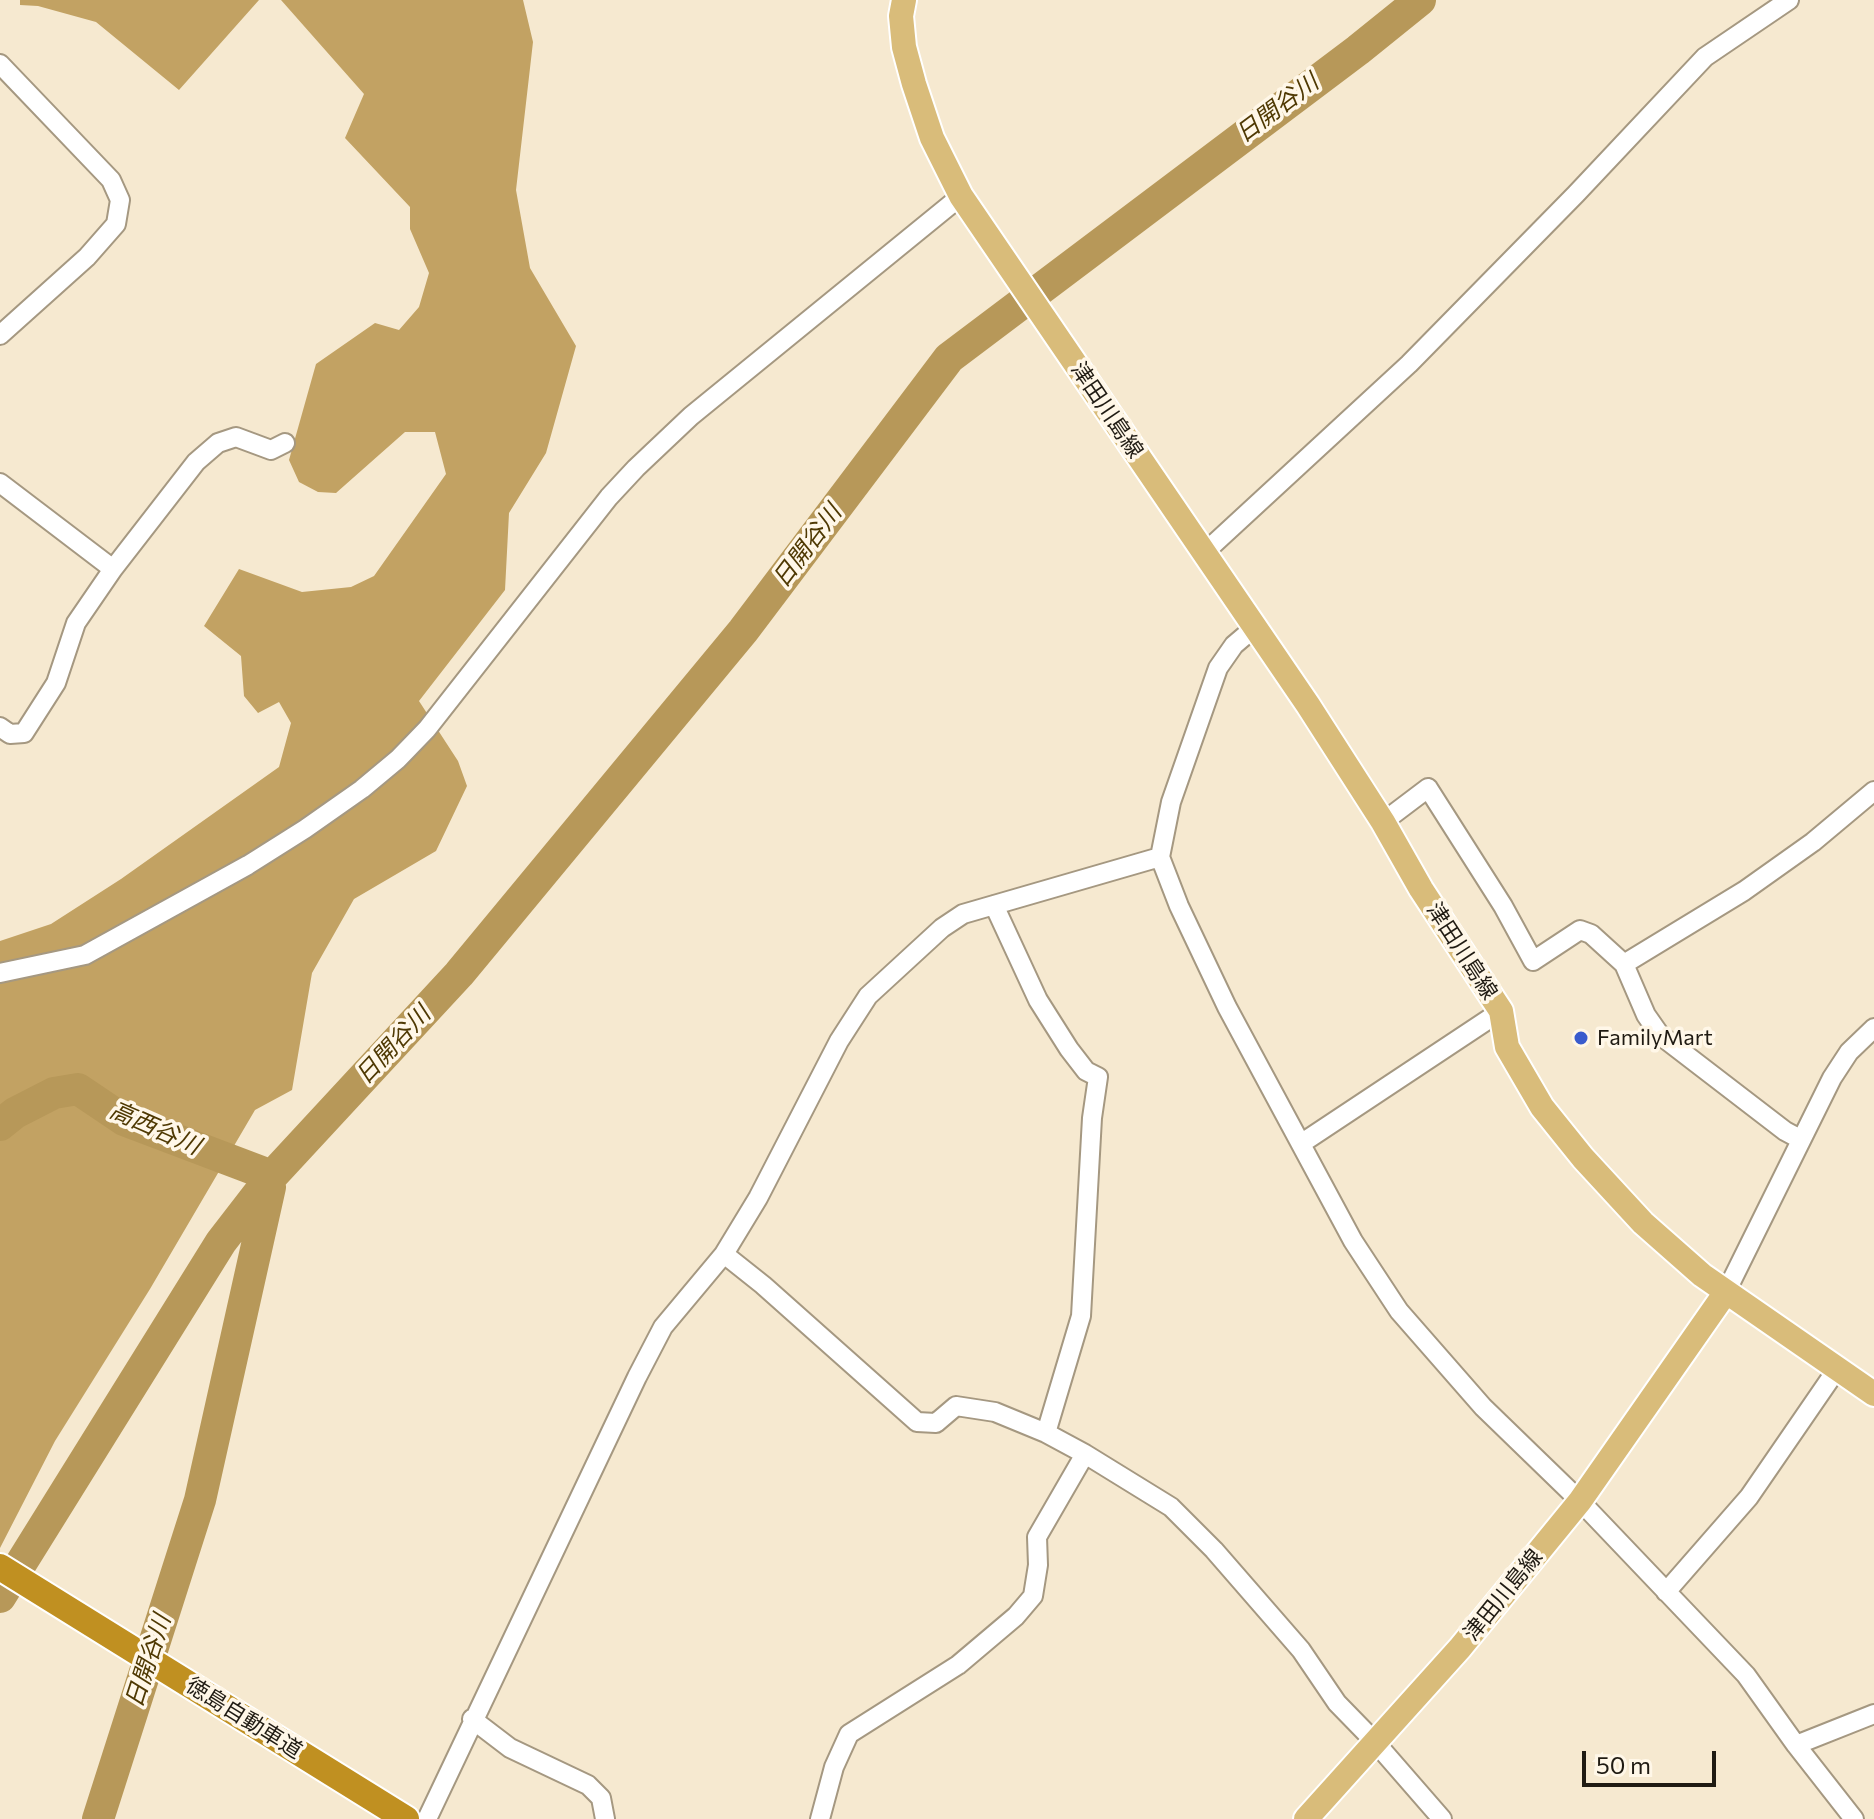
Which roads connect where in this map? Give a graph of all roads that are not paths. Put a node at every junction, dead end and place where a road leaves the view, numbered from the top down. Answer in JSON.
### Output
{"nodes":[{"id":1,"x":904,"y":0,"type":"edge"},
{"id":2,"x":1789,"y":0,"type":"edge"},
{"id":3,"x":0,"y":64,"type":"edge"},
{"id":4,"x":961,"y":196,"type":"junction"},
{"id":5,"x":0,"y":335,"type":"edge"},
{"id":6,"x":285,"y":443,"type":"dead end"},
{"id":7,"x":0,"y":483,"type":"edge"},
{"id":8,"x":1204,"y":553,"type":"junction"},
{"id":9,"x":113,"y":569,"type":"junction"},
{"id":10,"x":1254,"y":628,"type":"junction"},
{"id":11,"x":0,"y":727,"type":"edge"},
{"id":12,"x":1874,"y":791,"type":"edge"},
{"id":13,"x":1383,"y":822,"type":"junction"},
{"id":14,"x":1160,"y":857,"type":"junction"},
{"id":15,"x":994,"y":905,"type":"junction"},
{"id":16,"x":1624,"y":964,"type":"junction"},
{"id":17,"x":0,"y":973,"type":"edge"},
{"id":18,"x":1501,"y":1011,"type":"junction"},
{"id":19,"x":1874,"y":1028,"type":"edge"},
{"id":20,"x":1800,"y":1139,"type":"junction"},
{"id":21,"x":1302,"y":1143,"type":"junction"},
{"id":22,"x":724,"y":1254,"type":"junction"},
{"id":23,"x":1726,"y":1292,"type":"junction"},
{"id":24,"x":1837,"y":1369,"type":"junction"},
{"id":25,"x":1874,"y":1394,"type":"edge"},
{"id":26,"x":1046,"y":1433,"type":"junction"},
{"id":27,"x":1085,"y":1454,"type":"junction"},
{"id":28,"x":1580,"y":1501,"type":"junction"},
{"id":29,"x":0,"y":1567,"type":"edge"},
{"id":30,"x":1666,"y":1592,"type":"junction"},
{"id":31,"x":1874,"y":1714,"type":"edge"},
{"id":32,"x":472,"y":1719,"type":"junction"},
{"id":33,"x":1375,"y":1742,"type":"junction"},
{"id":34,"x":1796,"y":1745,"type":"junction"},
{"id":35,"x":406,"y":1819,"type":"edge"},
{"id":36,"x":427,"y":1819,"type":"edge"},
{"id":37,"x":605,"y":1819,"type":"edge"},
{"id":38,"x":820,"y":1819,"type":"edge"},
{"id":39,"x":1306,"y":1819,"type":"edge"},
{"id":40,"x":1442,"y":1819,"type":"edge"},
{"id":41,"x":1854,"y":1819,"type":"edge"}],
"edges":[{"from":1,"to":4,"type":"main road","name":"津田川島線"},
{"from":2,"to":8,"type":"street"},
{"from":3,"to":5,"type":"street"},
{"from":4,"to":8,"type":"main road","name":"津田川島線"},
{"from":4,"to":17,"type":"street"},
{"from":6,"to":9,"type":"street"},
{"from":7,"to":9,"type":"street"},
{"from":8,"to":10,"type":"main road","name":"津田川島線"},
{"from":9,"to":11,"type":"street"},
{"from":10,"to":13,"type":"main road","name":"津田川島線"},
{"from":10,"to":14,"type":"street"},
{"from":12,"to":16,"type":"street"},
{"from":13,"to":16,"type":"street"},
{"from":13,"to":18,"type":"main road","name":"津田川島線"},
{"from":14,"to":15,"type":"street"},
{"from":14,"to":21,"type":"street"},
{"from":15,"to":22,"type":"street"},
{"from":15,"to":26,"type":"street"},
{"from":16,"to":20,"type":"street"},
{"from":18,"to":21,"type":"street"},
{"from":18,"to":23,"type":"main road","name":"津田川島線"},
{"from":19,"to":20,"type":"street"},
{"from":20,"to":23,"type":"street"},
{"from":21,"to":28,"type":"street"},
{"from":22,"to":26,"type":"street"},
{"from":22,"to":32,"type":"street"},
{"from":23,"to":24,"type":"main road"},
{"from":23,"to":28,"type":"main road","name":"津田川島線"},
{"from":24,"to":25,"type":"main road"},
{"from":24,"to":30,"type":"street"},
{"from":26,"to":27,"type":"street"},
{"from":27,"to":33,"type":"street"},
{"from":27,"to":38,"type":"street"},
{"from":28,"to":30,"type":"street"},
{"from":28,"to":33,"type":"main road","name":"津田川島線"},
{"from":29,"to":35,"type":"highway","name":"徳島自動車道"},
{"from":30,"to":34,"type":"street"},
{"from":31,"to":34,"type":"street"},
{"from":32,"to":36,"type":"street"},
{"from":32,"to":37,"type":"street"},
{"from":33,"to":39,"type":"main road","name":"津田川島線"},
{"from":33,"to":40,"type":"street"},
{"from":34,"to":41,"type":"street"}]}
